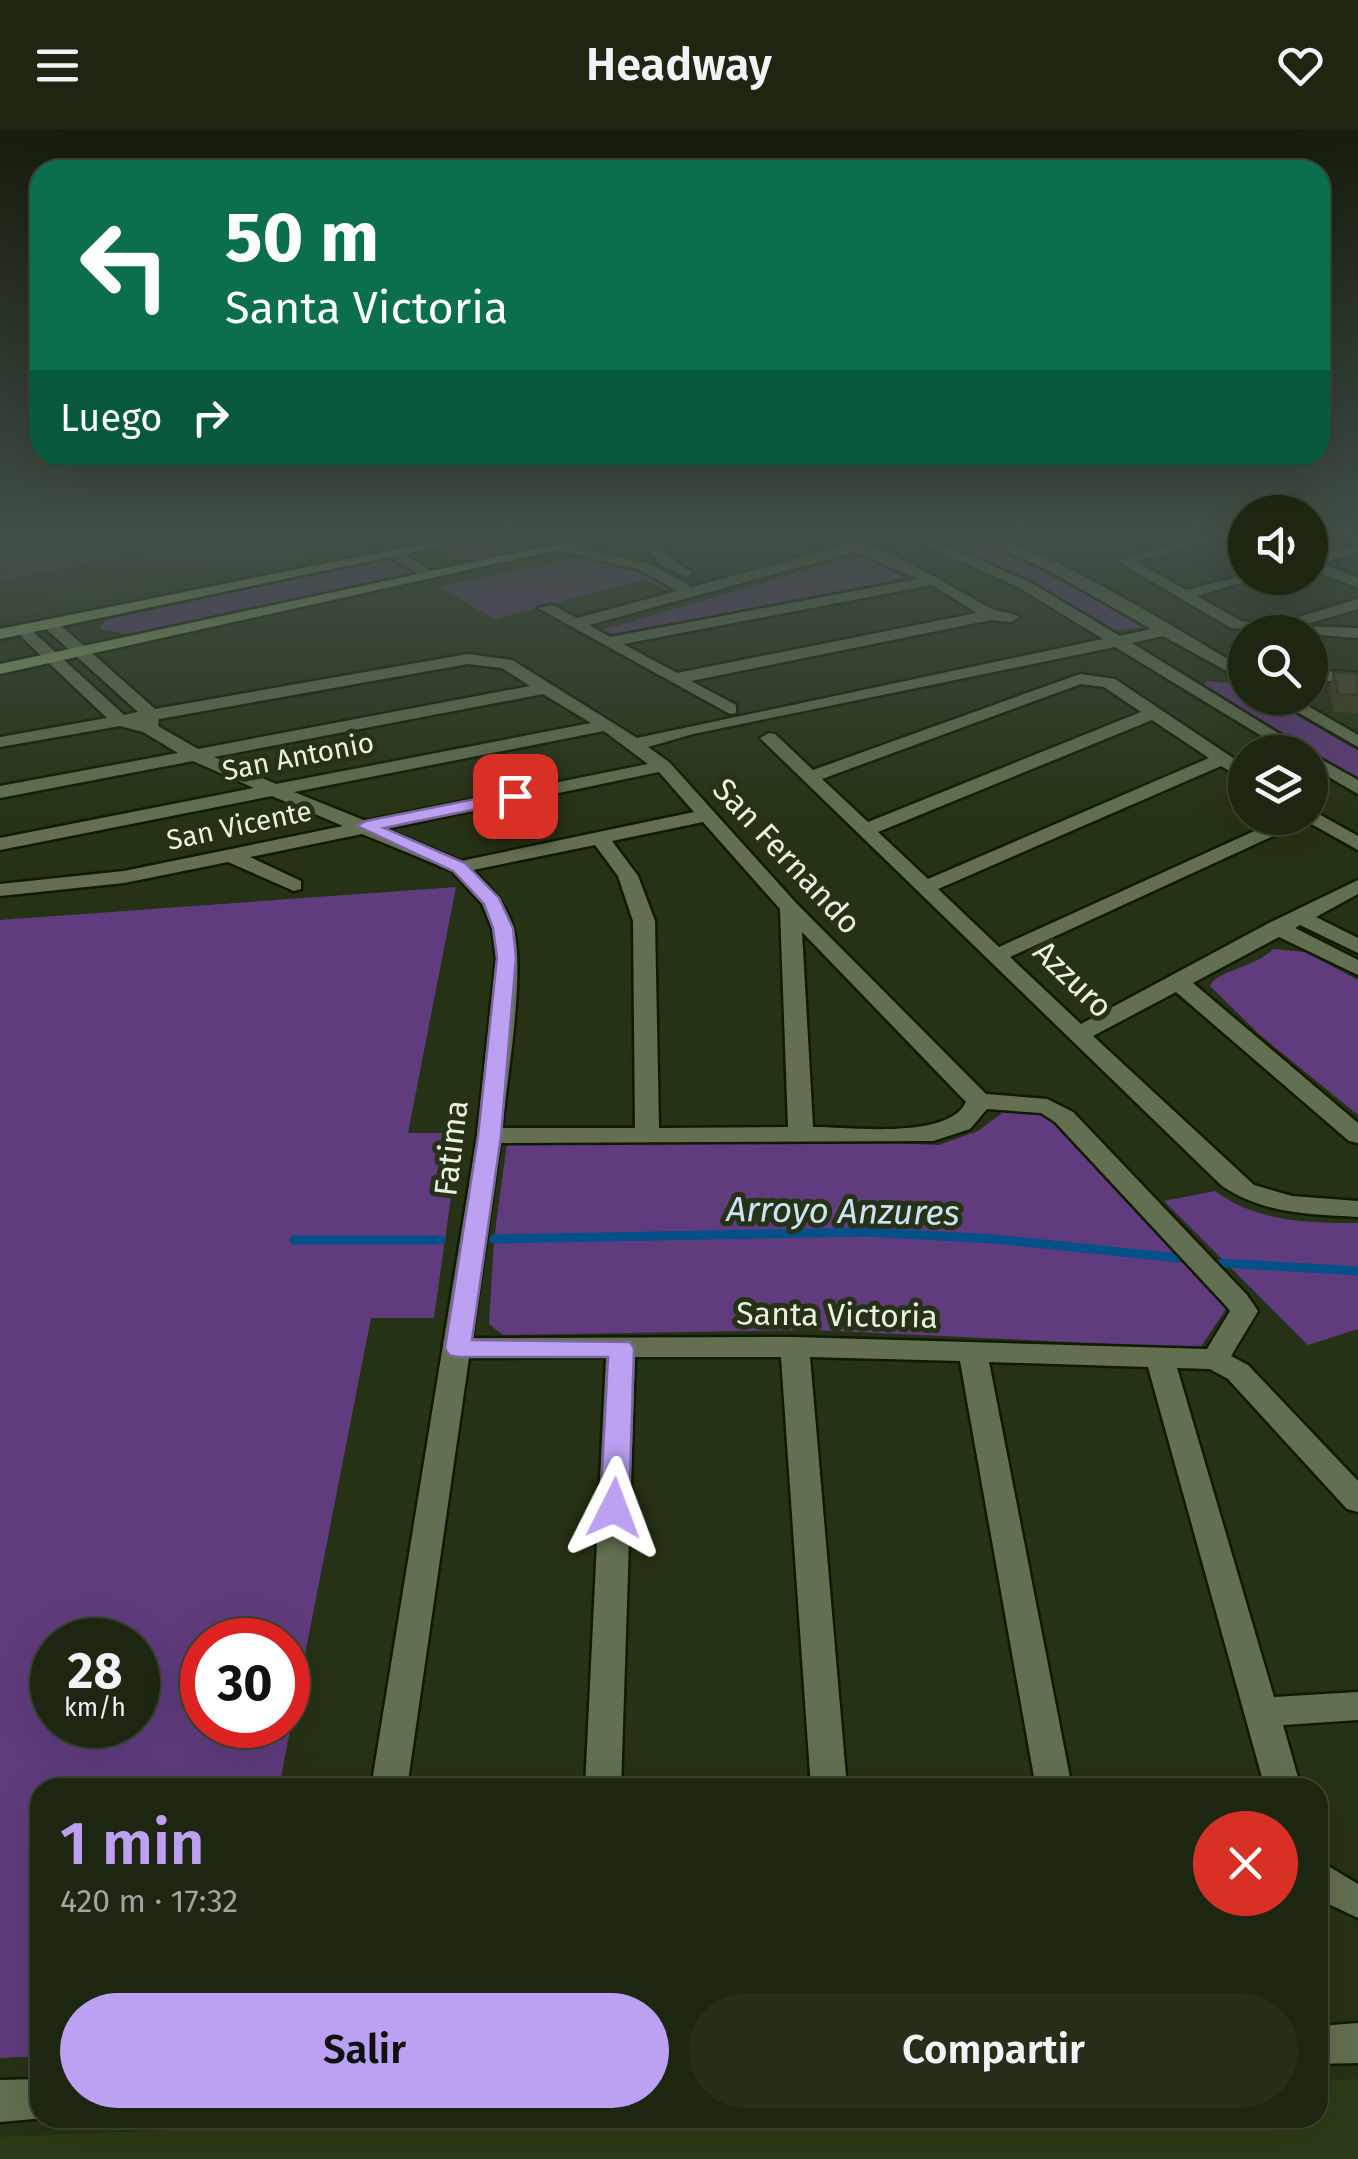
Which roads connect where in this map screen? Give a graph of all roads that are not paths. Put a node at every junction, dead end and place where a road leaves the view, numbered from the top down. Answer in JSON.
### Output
{"nodes":[{"id":1,"x":22,"y":631,"type":"edge"},
{"id":2,"x":57,"y":631,"type":"edge"},
{"id":3,"x":87,"y":631,"type":"edge"},
{"id":4,"x":172,"y":631,"type":"edge"},
{"id":5,"x":586,"y":631,"type":"edge"},
{"id":6,"x":667,"y":631,"type":"edge"},
{"id":7,"x":913,"y":631,"type":"edge"},
{"id":8,"x":1101,"y":631,"type":"edge"},
{"id":9,"x":1166,"y":631,"type":"joint"},
{"id":10,"x":1328,"y":632,"type":"edge"},
{"id":11,"x":1358,"y":633,"type":"edge"},
{"id":12,"x":0,"y":637,"type":"edge"},
{"id":13,"x":607,"y":642,"type":"junction"},
{"id":14,"x":116,"y":643,"type":"junction"},
{"id":15,"x":1126,"y":646,"type":"junction"},
{"id":16,"x":80,"y":651,"type":"junction"},
{"id":17,"x":1207,"y":655,"type":"junction"},
{"id":18,"x":51,"y":658,"type":"junction"},
{"id":19,"x":1228,"y":663,"type":"edge"},
{"id":20,"x":1328,"y":663,"type":"edge"},
{"id":21,"x":1156,"y":665,"type":"junction"},
{"id":22,"x":1358,"y":665,"type":"edge"},
{"id":23,"x":7,"y":667,"type":"edge"},
{"id":24,"x":1228,"y":668,"type":"edge"},
{"id":25,"x":1328,"y":676,"type":"edge"},
{"id":26,"x":674,"y":678,"type":"junction"},
{"id":27,"x":1358,"y":678,"type":"edge"},
{"id":28,"x":545,"y":688,"type":"junction"},
{"id":29,"x":122,"y":689,"type":"junction"},
{"id":30,"x":93,"y":696,"type":"junction"},
{"id":31,"x":730,"y":709,"type":"dead end"},
{"id":32,"x":1153,"y":713,"type":"junction"},
{"id":33,"x":1311,"y":715,"type":"edge"},
{"id":34,"x":121,"y":721,"type":"junction"},
{"id":35,"x":150,"y":722,"type":"junction"},
{"id":36,"x":607,"y":725,"type":"junction"},
{"id":37,"x":1272,"y":735,"type":"edge"},
{"id":38,"x":768,"y":738,"type":"dead end"},
{"id":39,"x":0,"y":742,"type":"edge"},
{"id":40,"x":1358,"y":742,"type":"edge"},
{"id":41,"x":635,"y":744,"type":"junction"},
{"id":42,"x":195,"y":755,"type":"junction"},
{"id":43,"x":1222,"y":760,"type":"junction"},
{"id":44,"x":1228,"y":764,"type":"edge"},
{"id":45,"x":664,"y":766,"type":"junction"},
{"id":46,"x":1328,"y":769,"type":"edge"},
{"id":47,"x":810,"y":777,"type":"junction"},
{"id":48,"x":1358,"y":788,"type":"edge"},
{"id":49,"x":271,"y":790,"type":"junction"},
{"id":50,"x":0,"y":792,"type":"edge"},
{"id":51,"x":709,"y":814,"type":"junction"},
{"id":52,"x":366,"y":826,"type":"junction"},
{"id":53,"x":1328,"y":826,"type":"edge"},
{"id":54,"x":864,"y":830,"type":"junction"},
{"id":55,"x":1261,"y":835,"type":"edge"},
{"id":56,"x":600,"y":838,"type":"junction"},
{"id":57,"x":0,"y":844,"type":"edge"},
{"id":58,"x":1358,"y":844,"type":"edge"},
{"id":59,"x":230,"y":855,"type":"junction"},
{"id":60,"x":459,"y":867,"type":"junction"},
{"id":61,"x":294,"y":885,"type":"dead end"},
{"id":62,"x":1358,"y":886,"type":"edge"},
{"id":63,"x":926,"y":887,"type":"junction"},
{"id":64,"x":0,"y":890,"type":"edge"},
{"id":65,"x":790,"y":908,"type":"junction"},
{"id":66,"x":1299,"y":916,"type":"junction"},
{"id":67,"x":1276,"y":927,"type":"junction"},
{"id":68,"x":998,"y":956,"type":"junction"},
{"id":69,"x":1357,"y":961,"type":"edge"},
{"id":70,"x":1177,"y":981,"type":"junction"},
{"id":71,"x":1080,"y":1034,"type":"junction"},
{"id":72,"x":979,"y":1101,"type":"junction"},
{"id":73,"x":801,"y":1132,"type":"junction"},
{"id":74,"x":647,"y":1133,"type":"junction"},
{"id":75,"x":489,"y":1136,"type":"junction"},
{"id":76,"x":1358,"y":1136,"type":"edge"},
{"id":77,"x":1358,"y":1210,"type":"edge"},
{"id":78,"x":795,"y":1347,"type":"junction"},
{"id":79,"x":458,"y":1348,"type":"junction"},
{"id":80,"x":621,"y":1348,"type":"junction"},
{"id":81,"x":973,"y":1353,"type":"junction"},
{"id":82,"x":1160,"y":1359,"type":"junction"},
{"id":83,"x":1215,"y":1359,"type":"junction"},
{"id":84,"x":1358,"y":1501,"type":"edge"},
{"id":85,"x":1358,"y":1706,"type":"edge"},
{"id":86,"x":1262,"y":1712,"type":"junction"},
{"id":87,"x":391,"y":1778,"type":"edge"},
{"id":88,"x":603,"y":1778,"type":"edge"},
{"id":89,"x":828,"y":1778,"type":"edge"},
{"id":90,"x":1052,"y":1778,"type":"edge"},
{"id":91,"x":1280,"y":1778,"type":"edge"},
{"id":92,"x":1328,"y":1884,"type":"edge"},
{"id":93,"x":1358,"y":1901,"type":"edge"},
{"id":94,"x":1358,"y":2043,"type":"edge"},
{"id":95,"x":1328,"y":2044,"type":"edge"},
{"id":96,"x":30,"y":2100,"type":"edge"},
{"id":97,"x":0,"y":2101,"type":"edge"}],
"edges":[{"from":1,"to":18,"type":"street","name":"Fatima"},
{"from":2,"to":16,"type":"street","name":"Fatima"},
{"from":3,"to":14,"type":"main road"},
{"from":4,"to":14,"type":"main road"},
{"from":5,"to":13,"type":"street"},
{"from":6,"to":13,"type":"street"},
{"from":7,"to":26,"type":"street"},
{"from":8,"to":15,"type":"street"},
{"from":9,"to":15,"type":"street"},
{"from":9,"to":17,"type":"street"},
{"from":10,"to":11,"type":"street"},
{"from":12,"to":23,"type":"main road"},
{"from":13,"to":26,"type":"street"},
{"from":14,"to":16,"type":"main road"},
{"from":15,"to":17,"type":"street"},
{"from":15,"to":21,"type":"street"},
{"from":15,"to":41,"type":"street"},
{"from":16,"to":18,"type":"main road"},
{"from":16,"to":29,"type":"street","name":"Fatima"},
{"from":17,"to":19,"type":"street"},
{"from":18,"to":23,"type":"main road"},
{"from":18,"to":30,"type":"street","name":"Fatima"},
{"from":20,"to":22,"type":"street"},
{"from":21,"to":24,"type":"street"},
{"from":21,"to":37,"type":"street"},
{"from":25,"to":27,"type":"street"},
{"from":26,"to":31,"type":"street"},
{"from":28,"to":35,"type":"street","name":"San Fernando"},
{"from":28,"to":36,"type":"street","name":"San Fernando"},
{"from":28,"to":42,"type":"street"},
{"from":29,"to":30,"type":"street"},
{"from":29,"to":35,"type":"street","name":"Fatima"},
{"from":30,"to":34,"type":"street","name":"Fatima"},
{"from":32,"to":43,"type":"street"},
{"from":32,"to":47,"type":"street"},
{"from":32,"to":54,"type":"street"},
{"from":33,"to":40,"type":"street"},
{"from":34,"to":35,"type":"street","name":"Fatima"},
{"from":34,"to":39,"type":"street"},
{"from":35,"to":42,"type":"street","name":"Fatima"},
{"from":36,"to":41,"type":"street","name":"San Fernando"},
{"from":36,"to":49,"type":"street","name":"San Antonio"},
{"from":38,"to":47,"type":"street","name":"Azzuro"},
{"from":41,"to":45,"type":"street","name":"San Fernando"},
{"from":42,"to":49,"type":"street","name":"Fatima"},
{"from":42,"to":50,"type":"street"},
{"from":43,"to":44,"type":"street"},
{"from":43,"to":63,"type":"street"},
{"from":45,"to":51,"type":"street","name":"San Fernando"},
{"from":45,"to":52,"type":"street","name":"San Vicente"},
{"from":46,"to":48,"type":"street"},
{"from":47,"to":54,"type":"street","name":"Azzuro"},
{"from":49,"to":52,"type":"street","name":"Fatima"},
{"from":49,"to":57,"type":"street","name":"San Antonio"},
{"from":51,"to":56,"type":"street"},
{"from":51,"to":65,"type":"street","name":"San Fernando"},
{"from":52,"to":59,"type":"street","name":"San Vicente"},
{"from":52,"to":60,"type":"street","name":"Fatima"},
{"from":53,"to":58,"type":"street"},
{"from":54,"to":63,"type":"street","name":"Azzuro"},
{"from":55,"to":68,"type":"street"},
{"from":56,"to":60,"type":"street"},
{"from":56,"to":74,"type":"street"},
{"from":59,"to":61,"type":"street"},
{"from":59,"to":64,"type":"street","name":"San Vicente"},
{"from":60,"to":75,"type":"street","name":"Fatima"},
{"from":62,"to":66,"type":"street"},
{"from":63,"to":68,"type":"street","name":"Azzuro"},
{"from":65,"to":72,"type":"street","name":"San Fernando"},
{"from":65,"to":73,"type":"street"},
{"from":66,"to":67,"type":"street"},
{"from":66,"to":69,"type":"street"},
{"from":67,"to":69,"type":"street"},
{"from":67,"to":70,"type":"street"},
{"from":68,"to":71,"type":"street","name":"Azzuro"},
{"from":70,"to":71,"type":"street"},
{"from":70,"to":76,"type":"street"},
{"from":71,"to":77,"type":"street","name":"Azzuro"},
{"from":72,"to":73,"type":"street"},
{"from":72,"to":83,"type":"street"},
{"from":73,"to":74,"type":"street"},
{"from":74,"to":75,"type":"street"},
{"from":75,"to":79,"type":"street","name":"Fatima"},
{"from":78,"to":80,"type":"street","name":"Santa Victoria"},
{"from":78,"to":81,"type":"street","name":"Santa Victoria"},
{"from":78,"to":89,"type":"street"},
{"from":79,"to":80,"type":"street","name":"Santa Victoria"},
{"from":79,"to":87,"type":"street","name":"Fatima"},
{"from":80,"to":88,"type":"street"},
{"from":81,"to":82,"type":"street","name":"Santa Victoria"},
{"from":81,"to":90,"type":"street"},
{"from":82,"to":83,"type":"street","name":"Santa Victoria"},
{"from":82,"to":86,"type":"street"},
{"from":83,"to":84,"type":"street"},
{"from":85,"to":86,"type":"street"},
{"from":86,"to":91,"type":"street"},
{"from":92,"to":93,"type":"street"},
{"from":94,"to":95,"type":"street"},
{"from":96,"to":97,"type":"street"}]}
